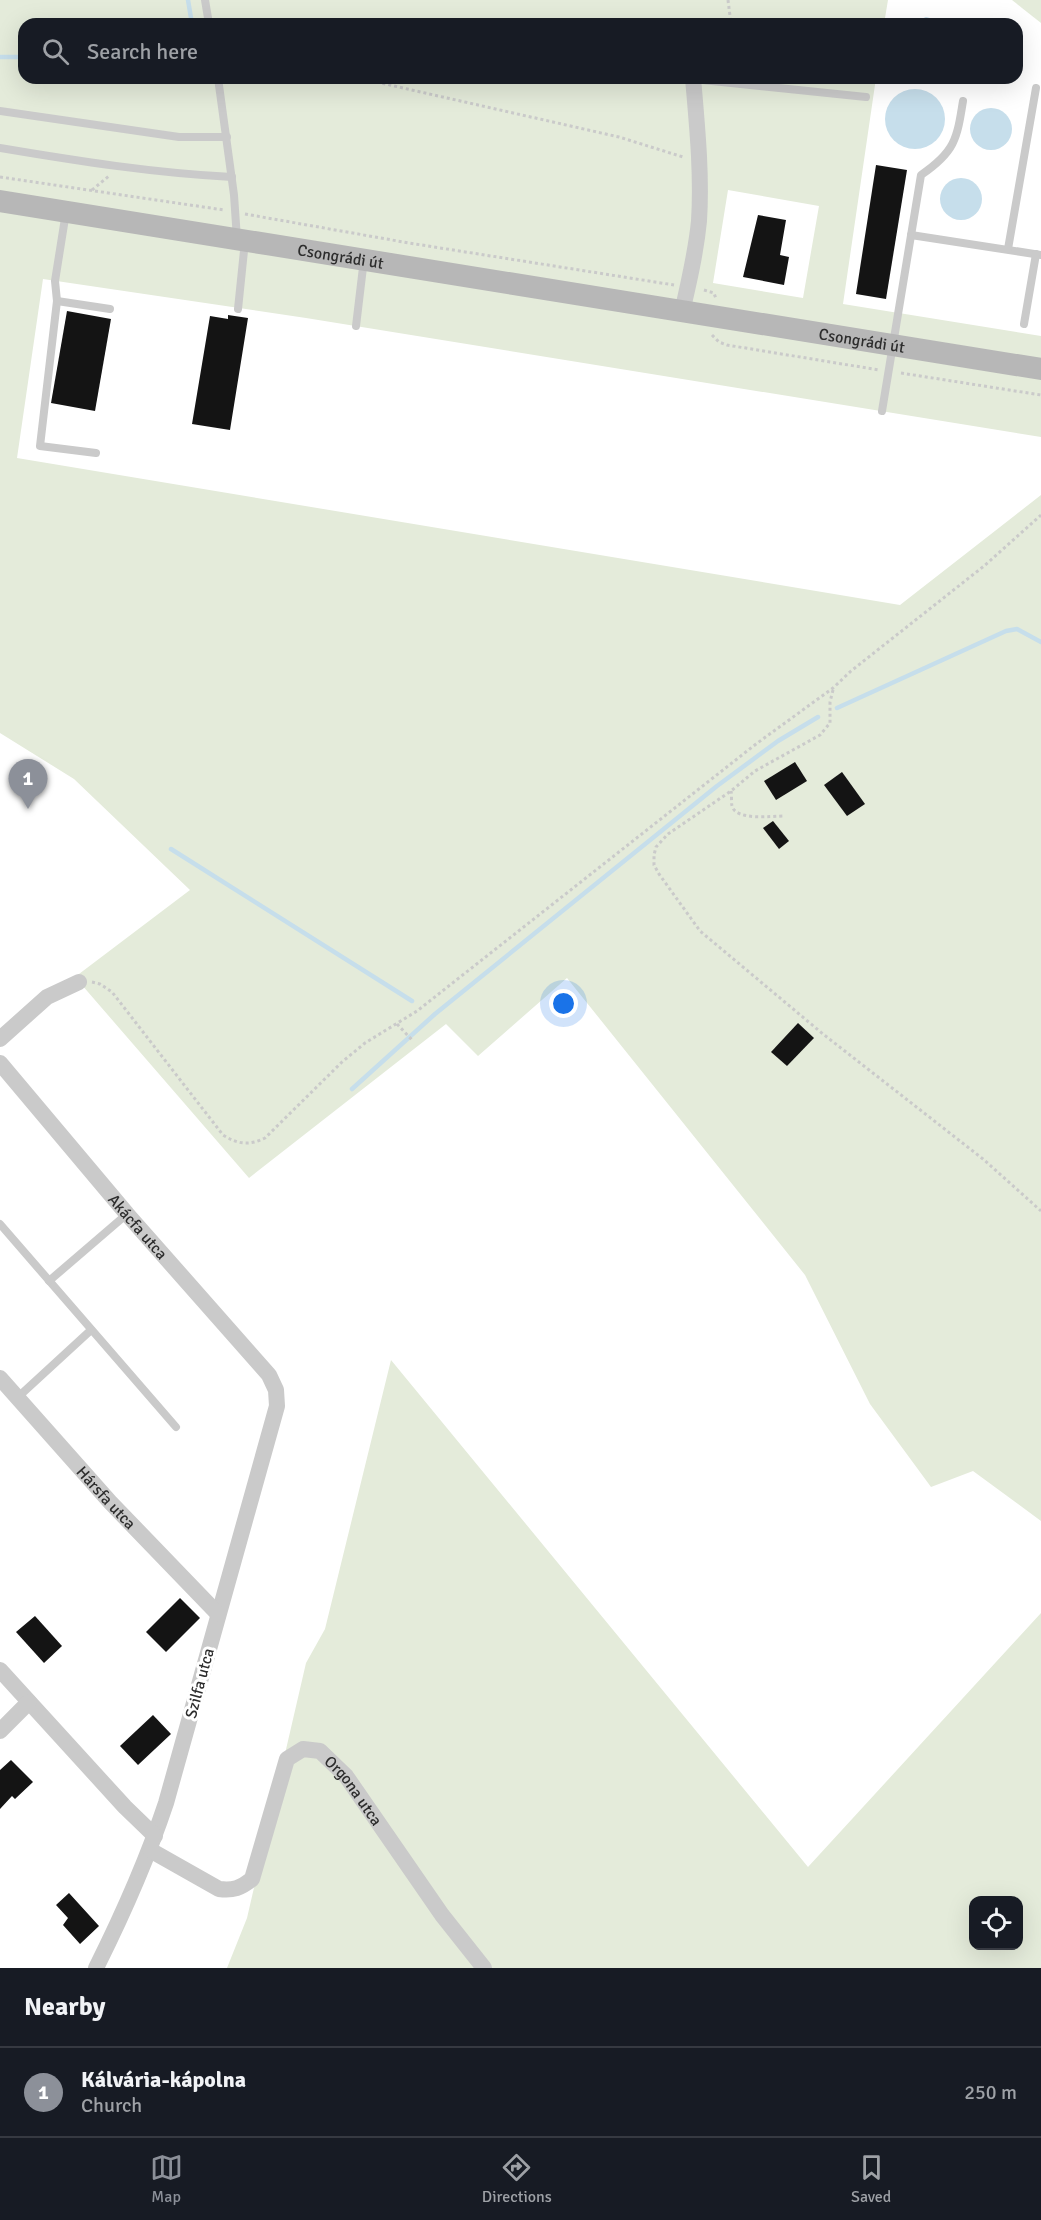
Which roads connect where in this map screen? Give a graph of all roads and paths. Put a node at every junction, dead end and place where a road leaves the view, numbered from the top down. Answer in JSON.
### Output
{"nodes":[{"id":1,"x":205,"y":0,"type":"edge"},
{"id":2,"x":729,"y":0,"type":"edge"},
{"id":3,"x":208,"y":18,"type":"edge"},
{"id":4,"x":731,"y":18,"type":"edge"},
{"id":5,"x":219,"y":84,"type":"edge"},
{"id":6,"x":385,"y":84,"type":"edge"},
{"id":7,"x":693,"y":84,"type":"edge"},
{"id":8,"x":741,"y":84,"type":"edge"},
{"id":9,"x":1036,"y":88,"type":"dead end"},
{"id":10,"x":866,"y":97,"type":"dead end"},
{"id":11,"x":963,"y":101,"type":"dead end"},
{"id":12,"x":0,"y":111,"type":"edge"},
{"id":13,"x":227,"y":137,"type":"junction"},
{"id":14,"x":0,"y":148,"type":"edge"},
{"id":15,"x":699,"y":162,"type":"junction"},
{"id":16,"x":118,"y":167,"type":"junction"},
{"id":17,"x":232,"y":177,"type":"junction"},
{"id":18,"x":92,"y":190,"type":"dead end"},
{"id":19,"x":0,"y":201,"type":"edge"},
{"id":20,"x":66,"y":212,"type":"junction"},
{"id":21,"x":911,"y":235,"type":"junction"},
{"id":22,"x":241,"y":240,"type":"junction"},
{"id":23,"x":1008,"y":249,"type":"junction"},
{"id":24,"x":1039,"y":254,"type":"edge"},
{"id":25,"x":364,"y":259,"type":"junction"},
{"id":26,"x":57,"y":301,"type":"junction"},
{"id":27,"x":110,"y":309,"type":"dead end"},
{"id":28,"x":238,"y":309,"type":"dead end"},
{"id":29,"x":682,"y":312,"type":"junction"},
{"id":30,"x":1024,"y":324,"type":"dead end"},
{"id":31,"x":356,"y":326,"type":"dead end"},
{"id":32,"x":892,"y":345,"type":"junction"},
{"id":33,"x":1041,"y":369,"type":"edge"},
{"id":34,"x":882,"y":411,"type":"dead end"},
{"id":35,"x":96,"y":453,"type":"dead end"},
{"id":36,"x":1041,"y":515,"type":"edge"},
{"id":37,"x":833,"y":688,"type":"junction"},
{"id":38,"x":732,"y":791,"type":"junction"},
{"id":39,"x":784,"y":816,"type":"dead end"},
{"id":40,"x":79,"y":982,"type":"joint"},
{"id":41,"x":397,"y":1024,"type":"junction"},
{"id":42,"x":0,"y":1039,"type":"edge"},
{"id":43,"x":413,"y":1041,"type":"dead end"},
{"id":44,"x":0,"y":1063,"type":"edge"},
{"id":45,"x":1041,"y":1211,"type":"edge"},
{"id":46,"x":127,"y":1214,"type":"junction"},
{"id":47,"x":0,"y":1224,"type":"edge"},
{"id":48,"x":49,"y":1281,"type":"junction"},
{"id":49,"x":92,"y":1330,"type":"junction"},
{"id":50,"x":0,"y":1378,"type":"edge"},
{"id":51,"x":276,"y":1390,"type":"joint"},
{"id":52,"x":17,"y":1398,"type":"junction"},
{"id":53,"x":176,"y":1427,"type":"dead end"},
{"id":54,"x":218,"y":1614,"type":"junction"},
{"id":55,"x":0,"y":1670,"type":"edge"},
{"id":56,"x":29,"y":1702,"type":"junction"},
{"id":57,"x":0,"y":1731,"type":"edge"},
{"id":58,"x":153,"y":1843,"type":"junction"},
{"id":59,"x":96,"y":1968,"type":"edge"},
{"id":60,"x":484,"y":1968,"type":"edge"}],
"edges":[{"from":1,"to":3,"type":"lane"},
{"from":2,"to":4,"type":"path"},
{"from":5,"to":13,"type":"lane"},
{"from":6,"to":15,"type":"path"},
{"from":7,"to":15,"type":"street"},
{"from":8,"to":10,"type":"lane"},
{"from":9,"to":23,"type":"lane"},
{"from":11,"to":21,"type":"lane"},
{"from":12,"to":13,"type":"lane"},
{"from":13,"to":17,"type":"lane"},
{"from":14,"to":16,"type":"lane"},
{"from":15,"to":29,"type":"street"},
{"from":16,"to":17,"type":"lane"},
{"from":16,"to":18,"type":"path"},
{"from":17,"to":22,"type":"lane"},
{"from":19,"to":20,"type":"main road","name":"Csongrádi út"},
{"from":20,"to":22,"type":"main road","name":"Csongrádi út"},
{"from":20,"to":26,"type":"lane"},
{"from":21,"to":23,"type":"lane"},
{"from":21,"to":32,"type":"lane"},
{"from":22,"to":25,"type":"main road","name":"Csongrádi út"},
{"from":22,"to":28,"type":"lane"},
{"from":23,"to":24,"type":"lane"},
{"from":24,"to":30,"type":"lane"},
{"from":25,"to":29,"type":"main road","name":"Csongrádi út"},
{"from":25,"to":31,"type":"lane"},
{"from":26,"to":27,"type":"lane"},
{"from":26,"to":35,"type":"lane"},
{"from":29,"to":32,"type":"main road","name":"Csongrádi út"},
{"from":32,"to":33,"type":"main road","name":"Csongrádi út"},
{"from":32,"to":34,"type":"lane"},
{"from":36,"to":37,"type":"path"},
{"from":37,"to":38,"type":"path"},
{"from":37,"to":41,"type":"path"},
{"from":38,"to":39,"type":"path"},
{"from":38,"to":45,"type":"path"},
{"from":40,"to":41,"type":"path"},
{"from":40,"to":42,"type":"street"},
{"from":41,"to":43,"type":"path"},
{"from":44,"to":46,"type":"street","name":"Akácfa utca"},
{"from":46,"to":48,"type":"lane"},
{"from":46,"to":51,"type":"street","name":"Akácfa utca"},
{"from":47,"to":48,"type":"lane"},
{"from":48,"to":49,"type":"lane"},
{"from":49,"to":52,"type":"lane"},
{"from":49,"to":53,"type":"lane"},
{"from":50,"to":52,"type":"street","name":"Hársfa utca"},
{"from":51,"to":54,"type":"street","name":"Szilfa utca"},
{"from":52,"to":54,"type":"street","name":"Hársfa utca"},
{"from":54,"to":58,"type":"street","name":"Szilfa utca"},
{"from":55,"to":56,"type":"street","name":"Orgona utca"},
{"from":56,"to":57,"type":"street"},
{"from":56,"to":58,"type":"street","name":"Orgona utca"},
{"from":58,"to":59,"type":"street","name":"Szilfa utca"},
{"from":58,"to":60,"type":"street","name":"Orgona utca"}]}
